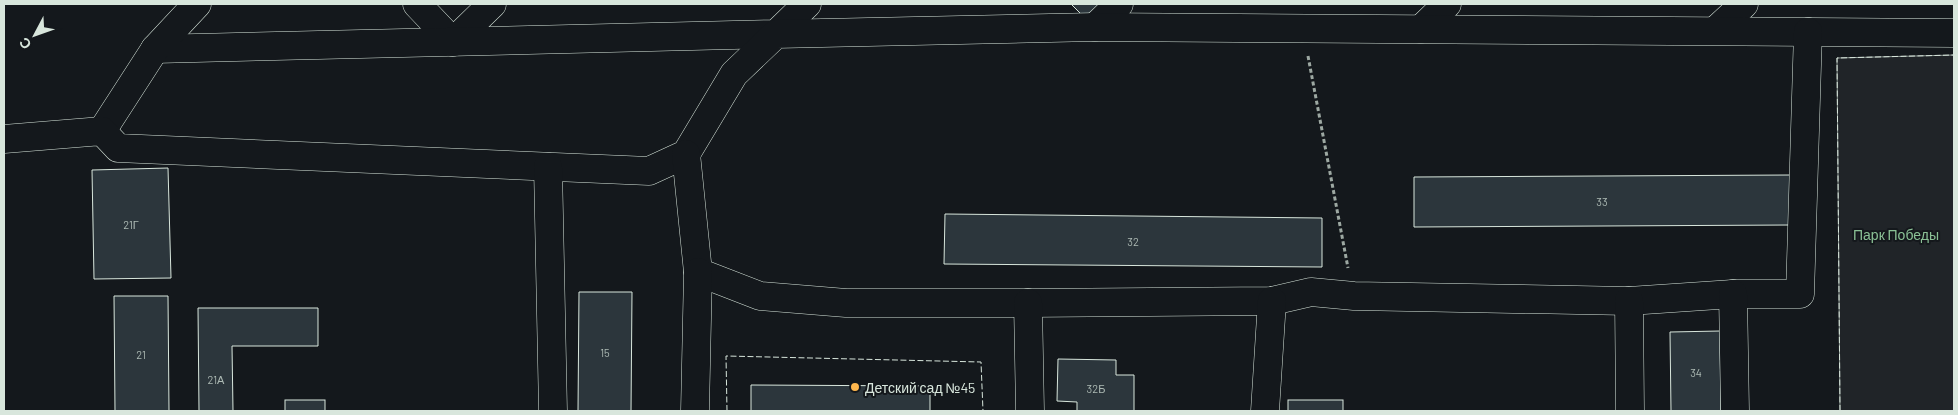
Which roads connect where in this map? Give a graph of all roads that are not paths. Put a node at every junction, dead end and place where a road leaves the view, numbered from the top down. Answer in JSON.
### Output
{"nodes":[{"id":1,"x":197,"y":4,"type":"edge"},
{"id":2,"x":418,"y":4,"type":"edge"},
{"id":3,"x":492,"y":4,"type":"edge"},
{"id":4,"x":807,"y":4,"type":"edge"},
{"id":5,"x":1119,"y":4,"type":"edge"},
{"id":6,"x":1447,"y":4,"type":"edge"},
{"id":7,"x":1744,"y":4,"type":"edge"},
{"id":8,"x":1095,"y":27,"type":"junction"},
{"id":9,"x":1421,"y":29,"type":"junction"},
{"id":10,"x":1716,"y":30,"type":"junction"},
{"id":11,"x":1808,"y":32,"type":"junction"},
{"id":12,"x":1954,"y":33,"type":"edge"},
{"id":13,"x":776,"y":34,"type":"junction"},
{"id":14,"x":453,"y":42,"type":"junction"},
{"id":15,"x":155,"y":49,"type":"junction"},
{"id":16,"x":102,"y":132,"type":"junction"},
{"id":17,"x":4,"y":140,"type":"edge"},
{"id":18,"x":686,"y":154,"type":"junction"},
{"id":19,"x":548,"y":167,"type":"junction"},
{"id":20,"x":698,"y":272,"type":"junction"},
{"id":21,"x":1732,"y":294,"type":"junction"},
{"id":22,"x":1272,"y":301,"type":"junction"},
{"id":23,"x":1629,"y":301,"type":"junction"},
{"id":24,"x":1028,"y":303,"type":"junction"},
{"id":25,"x":552,"y":411,"type":"edge"},
{"id":26,"x":696,"y":411,"type":"edge"},
{"id":27,"x":1030,"y":411,"type":"edge"},
{"id":28,"x":1265,"y":411,"type":"edge"},
{"id":29,"x":1630,"y":411,"type":"edge"},
{"id":30,"x":1735,"y":411,"type":"edge"}],
"edges":[{"from":1,"to":15,"type":"lane"},
{"from":2,"to":14,"type":"lane"},
{"from":3,"to":14,"type":"lane"},
{"from":4,"to":13,"type":"lane"},
{"from":5,"to":8,"type":"lane"},
{"from":6,"to":9,"type":"lane"},
{"from":7,"to":10,"type":"lane"},
{"from":8,"to":9,"type":"lane"},
{"from":8,"to":13,"type":"lane"},
{"from":9,"to":10,"type":"lane"},
{"from":10,"to":11,"type":"lane"},
{"from":11,"to":12,"type":"lane"},
{"from":11,"to":21,"type":"lane"},
{"from":13,"to":14,"type":"lane"},
{"from":13,"to":18,"type":"lane"},
{"from":14,"to":15,"type":"lane"},
{"from":15,"to":16,"type":"lane"},
{"from":16,"to":17,"type":"lane"},
{"from":16,"to":19,"type":"lane"},
{"from":18,"to":19,"type":"lane"},
{"from":18,"to":20,"type":"lane"},
{"from":19,"to":25,"type":"lane"},
{"from":20,"to":24,"type":"lane"},
{"from":20,"to":26,"type":"lane"},
{"from":21,"to":23,"type":"lane"},
{"from":21,"to":30,"type":"lane"},
{"from":22,"to":23,"type":"lane"},
{"from":22,"to":24,"type":"lane"},
{"from":22,"to":28,"type":"lane"},
{"from":23,"to":29,"type":"lane"},
{"from":24,"to":27,"type":"lane"}]}
